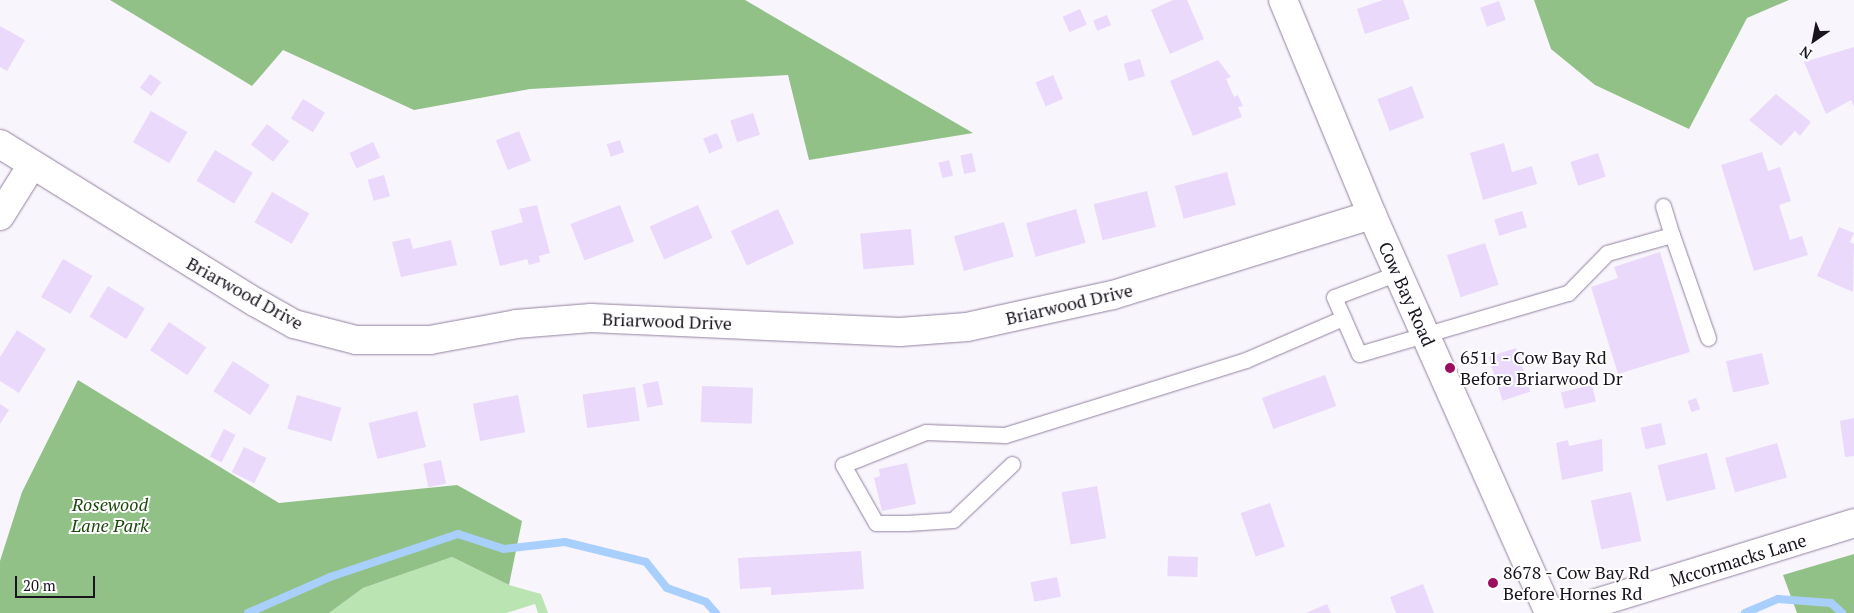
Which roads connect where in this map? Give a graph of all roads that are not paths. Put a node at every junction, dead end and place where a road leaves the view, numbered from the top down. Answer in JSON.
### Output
{"nodes":[{"id":1,"x":1283,"y":0,"type":"edge"},
{"id":2,"x":0,"y":144,"type":"edge"},
{"id":3,"x":32,"y":165,"type":"junction"},
{"id":4,"x":1663,"y":206,"type":"dead end"},
{"id":5,"x":1372,"y":215,"type":"junction"},
{"id":6,"x":0,"y":216,"type":"edge"},
{"id":7,"x":1672,"y":235,"type":"junction"},
{"id":8,"x":1398,"y":273,"type":"junction"},
{"id":9,"x":1343,"y":318,"type":"junction"},
{"id":10,"x":1426,"y":336,"type":"junction"},
{"id":11,"x":1708,"y":338,"type":"dead end"},
{"id":12,"x":1012,"y":464,"type":"dead end"},
{"id":13,"x":1854,"y":523,"type":"edge"},
{"id":14,"x":1549,"y":613,"type":"edge"},
{"id":15,"x":1564,"y":613,"type":"edge"}],
"edges":[{"from":1,"to":5,"type":"street","name":"Cow Bay Road"},
{"from":2,"to":3,"type":"street","name":"Briarwood Drive"},
{"from":3,"to":5,"type":"street","name":"Briarwood Drive"},
{"from":3,"to":6,"type":"street"},
{"from":4,"to":7,"type":"lane"},
{"from":5,"to":8,"type":"street","name":"Cow Bay Road"},
{"from":7,"to":10,"type":"lane"},
{"from":7,"to":11,"type":"lane"},
{"from":8,"to":9,"type":"lane"},
{"from":8,"to":10,"type":"street","name":"Cow Bay Road"},
{"from":9,"to":10,"type":"lane"},
{"from":9,"to":12,"type":"lane"},
{"from":10,"to":14,"type":"street","name":"Cow Bay Road"},
{"from":13,"to":15,"type":"street","name":"Mccormacks Lane"}]}
